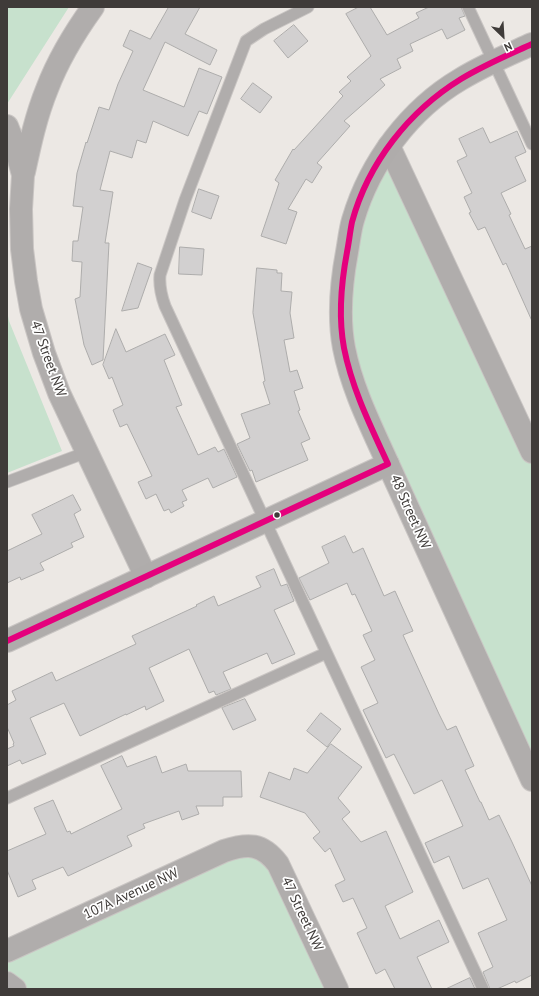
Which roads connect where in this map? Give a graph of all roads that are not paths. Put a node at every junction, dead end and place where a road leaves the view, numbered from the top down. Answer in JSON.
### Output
{"nodes":[{"id":1,"x":94,"y":7,"type":"edge"},
{"id":2,"x":308,"y":7,"type":"edge"},
{"id":3,"x":468,"y":7,"type":"edge"},
{"id":4,"x":532,"y":44,"type":"edge"},
{"id":5,"x":494,"y":62,"type":"junction"},
{"id":6,"x":7,"y":126,"type":"edge"},
{"id":7,"x":532,"y":144,"type":"edge"},
{"id":8,"x":389,"y":146,"type":"junction"},
{"id":9,"x":23,"y":175,"type":"junction"},
{"id":10,"x":15,"y":250,"type":"edge"},
{"id":11,"x":87,"y":452,"type":"junction"},
{"id":12,"x":532,"y":452,"type":"edge"},
{"id":13,"x":388,"y":464,"type":"junction"},
{"id":14,"x":7,"y":482,"type":"edge"},
{"id":15,"x":266,"y":521,"type":"junction"},
{"id":16,"x":146,"y":577,"type":"junction"},
{"id":17,"x":7,"y":641,"type":"edge"},
{"id":18,"x":326,"y":653,"type":"junction"},
{"id":19,"x":532,"y":780,"type":"edge"},
{"id":20,"x":7,"y":798,"type":"edge"},
{"id":21,"x":257,"y":847,"type":"joint"},
{"id":22,"x":7,"y":951,"type":"edge"},
{"id":23,"x":7,"y":983,"type":"edge"},
{"id":24,"x":14,"y":989,"type":"edge"},
{"id":25,"x":337,"y":989,"type":"edge"},
{"id":26,"x":483,"y":989,"type":"edge"}],
"edges":[{"from":1,"to":9,"type":"street"},
{"from":2,"to":15,"type":"lane"},
{"from":3,"to":5,"type":"lane"},
{"from":4,"to":5,"type":"street","name":"48 Street NW"},
{"from":5,"to":7,"type":"lane"},
{"from":5,"to":8,"type":"street","name":"48 Street NW"},
{"from":6,"to":9,"type":"street","name":"47 Street NW"},
{"from":8,"to":12,"type":"street"},
{"from":8,"to":13,"type":"street","name":"48 Street NW"},
{"from":9,"to":10,"type":"street","name":"47 Street NW"},
{"from":10,"to":11,"type":"street","name":"47 Street NW"},
{"from":11,"to":14,"type":"lane"},
{"from":11,"to":16,"type":"street","name":"47 Street NW"},
{"from":13,"to":15,"type":"street"},
{"from":13,"to":19,"type":"street","name":"48 Street NW"},
{"from":15,"to":16,"type":"street"},
{"from":15,"to":18,"type":"lane"},
{"from":16,"to":17,"type":"street"},
{"from":18,"to":20,"type":"lane"},
{"from":18,"to":26,"type":"lane"},
{"from":21,"to":22,"type":"street","name":"107A Avenue NW"},
{"from":21,"to":25,"type":"street","name":"47 Street NW"},
{"from":23,"to":24,"type":"street"}]}
